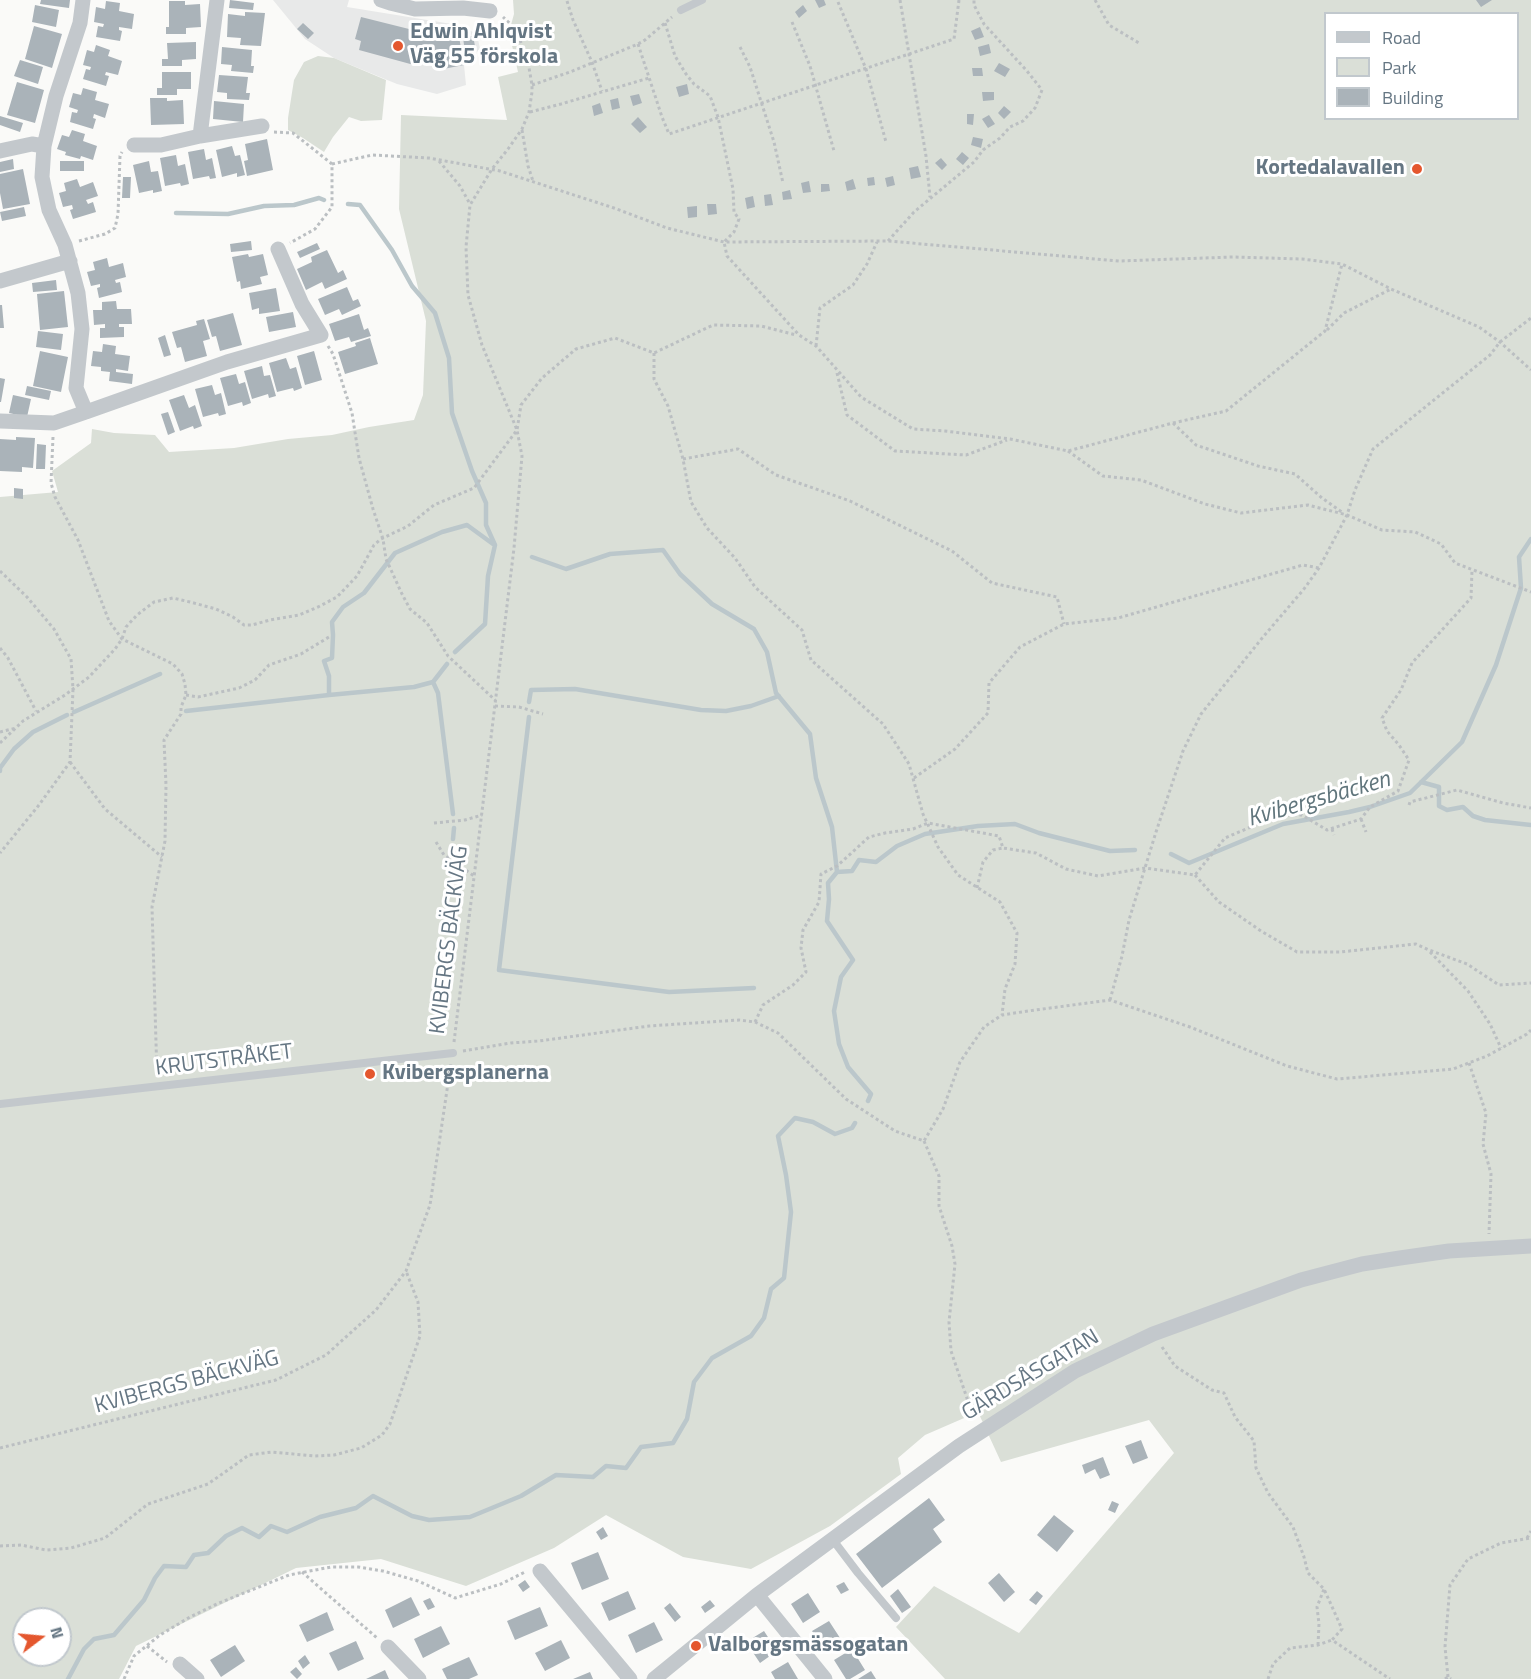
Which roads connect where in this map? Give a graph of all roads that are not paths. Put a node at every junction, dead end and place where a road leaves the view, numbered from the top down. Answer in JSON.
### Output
{"nodes":[{"id":1,"x":83,"y":0,"type":"edge"},
{"id":2,"x":217,"y":0,"type":"edge"},
{"id":3,"x":381,"y":0,"type":"edge"},
{"id":4,"x":702,"y":0,"type":"edge"},
{"id":5,"x":681,"y":10,"type":"road end"},
{"id":6,"x":490,"y":11,"type":"road end"},
{"id":7,"x":262,"y":126,"type":"road end"},
{"id":8,"x":200,"y":136,"type":"junction"},
{"id":9,"x":134,"y":145,"type":"road end"},
{"id":10,"x":44,"y":146,"type":"junction"},
{"id":11,"x":0,"y":151,"type":"edge"},
{"id":12,"x":278,"y":249,"type":"road end"},
{"id":13,"x":70,"y":261,"type":"junction"},
{"id":14,"x":0,"y":281,"type":"edge"},
{"id":15,"x":86,"y":412,"type":"junction"},
{"id":16,"x":0,"y":421,"type":"edge"},
{"id":17,"x":453,"y":1053,"type":"road end"},
{"id":18,"x":0,"y":1104,"type":"edge"},
{"id":19,"x":1531,"y":1246,"type":"edge"},
{"id":20,"x":833,"y":1540,"type":"junction"},
{"id":21,"x":540,"y":1571,"type":"road end"},
{"id":22,"x":758,"y":1595,"type":"junction"},
{"id":23,"x":896,"y":1618,"type":"dead end"},
{"id":24,"x":388,"y":1647,"type":"road end"},
{"id":25,"x":180,"y":1664,"type":"road end"},
{"id":26,"x":197,"y":1679,"type":"edge"},
{"id":27,"x":419,"y":1679,"type":"edge"},
{"id":28,"x":630,"y":1679,"type":"edge"},
{"id":29,"x":654,"y":1679,"type":"edge"},
{"id":30,"x":825,"y":1679,"type":"edge"}],
"edges":[{"from":1,"to":10,"type":"street"},
{"from":2,"to":8,"type":"street"},
{"from":3,"to":6,"type":"street"},
{"from":4,"to":5,"type":"lane"},
{"from":7,"to":8,"type":"street"},
{"from":8,"to":9,"type":"street"},
{"from":10,"to":11,"type":"street"},
{"from":10,"to":13,"type":"street"},
{"from":12,"to":15,"type":"street"},
{"from":13,"to":14,"type":"street"},
{"from":13,"to":15,"type":"street"},
{"from":15,"to":16,"type":"street"},
{"from":17,"to":18,"type":"lane","name":"KRUTSTRÅKET"},
{"from":19,"to":20,"type":"street","name":"GÄRDSÅSGATAN"},
{"from":20,"to":22,"type":"street","name":"GÄRDSÅSGATAN"},
{"from":20,"to":23,"type":"lane"},
{"from":21,"to":28,"type":"street"},
{"from":22,"to":29,"type":"street","name":"GÄRDSÅSGATAN"},
{"from":22,"to":30,"type":"street"},
{"from":24,"to":27,"type":"street"},
{"from":25,"to":26,"type":"street"}]}
